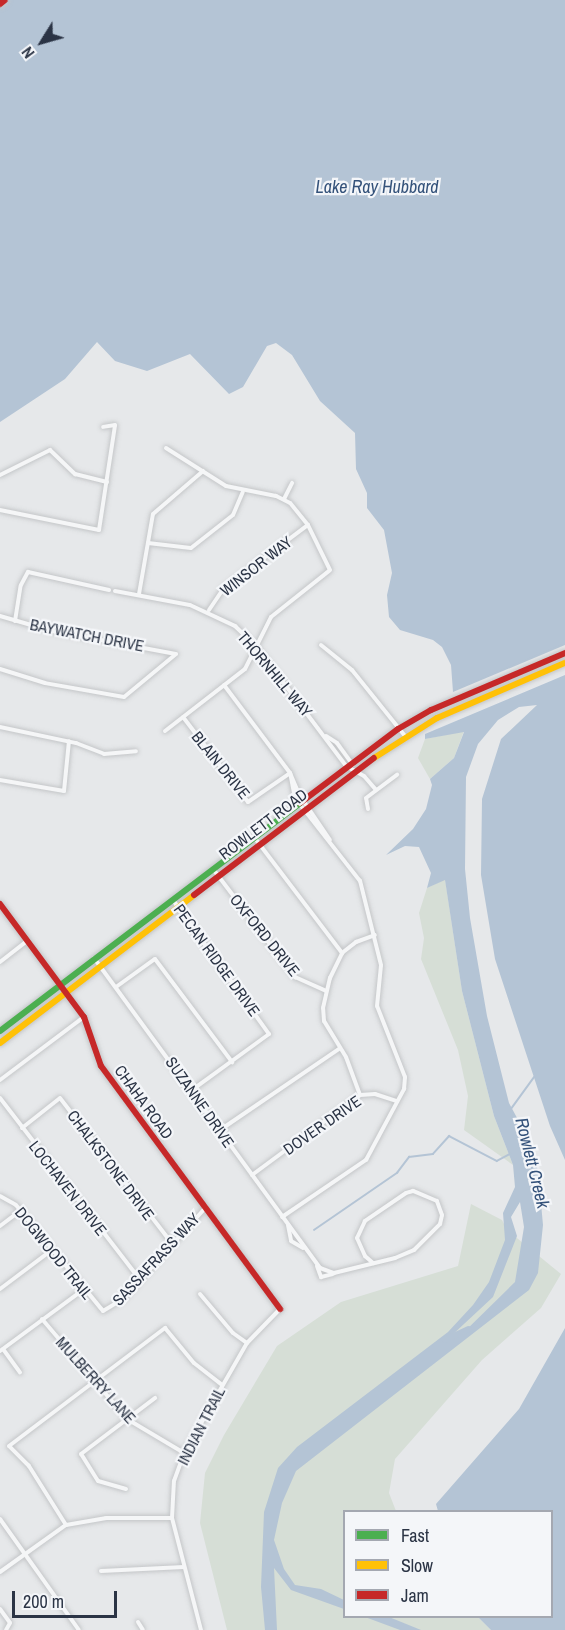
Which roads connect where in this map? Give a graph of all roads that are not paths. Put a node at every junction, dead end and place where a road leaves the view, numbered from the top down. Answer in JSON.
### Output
{"nodes":[{"id":1,"x":5,"y":0,"type":"edge"},
{"id":2,"x":0,"y":4,"type":"edge"},
{"id":3,"x":103,"y":427,"type":"dead end"},
{"id":4,"x":166,"y":448,"type":"dead end"},
{"id":5,"x":203,"y":471,"type":"junction"},
{"id":6,"x":0,"y":475,"type":"edge"},
{"id":7,"x":107,"y":482,"type":"junction"},
{"id":8,"x":292,"y":483,"type":"dead end"},
{"id":9,"x":243,"y":492,"type":"junction"},
{"id":10,"x":284,"y":499,"type":"junction"},
{"id":11,"x":0,"y":510,"type":"edge"},
{"id":12,"x":308,"y":525,"type":"junction"},
{"id":13,"x":148,"y":543,"type":"junction"},
{"id":14,"x":109,"y":590,"type":"dead end"},
{"id":15,"x":115,"y":591,"type":"dead end"},
{"id":16,"x":139,"y":594,"type":"junction"},
{"id":17,"x":209,"y":610,"type":"junction"},
{"id":18,"x":0,"y":616,"type":"edge"},
{"id":19,"x":15,"y":621,"type":"junction"},
{"id":20,"x":321,"y":645,"type":"dead end"},
{"id":21,"x":256,"y":646,"type":"junction"},
{"id":22,"x":565,"y":652,"type":"edge"},
{"id":23,"x":565,"y":663,"type":"edge"},
{"id":24,"x":0,"y":669,"type":"edge"},
{"id":25,"x":224,"y":685,"type":"junction"},
{"id":26,"x":183,"y":717,"type":"junction"},
{"id":27,"x":0,"y":727,"type":"edge"},
{"id":28,"x":398,"y":729,"type":"junction"},
{"id":29,"x":165,"y":731,"type":"dead end"},
{"id":30,"x":405,"y":736,"type":"junction"},
{"id":31,"x":69,"y":741,"type":"junction"},
{"id":32,"x":136,"y":751,"type":"dead end"},
{"id":33,"x":349,"y":764,"type":"junction"},
{"id":34,"x":356,"y":771,"type":"junction"},
{"id":35,"x":290,"y":773,"type":"junction"},
{"id":36,"x":397,"y":775,"type":"dead end"},
{"id":37,"x":0,"y":780,"type":"edge"},
{"id":38,"x":376,"y":790,"type":"junction"},
{"id":39,"x":300,"y":801,"type":"junction"},
{"id":40,"x":306,"y":809,"type":"junction"},
{"id":41,"x":368,"y":809,"type":"dead end"},
{"id":42,"x":253,"y":837,"type":"junction"},
{"id":43,"x":259,"y":844,"type":"junction"},
{"id":44,"x":212,"y":868,"type":"junction"},
{"id":45,"x":217,"y":875,"type":"junction"},
{"id":46,"x":172,"y":898,"type":"junction"},
{"id":47,"x":0,"y":904,"type":"edge"},
{"id":48,"x":177,"y":905,"type":"junction"},
{"id":49,"x":375,"y":935,"type":"junction"},
{"id":50,"x":28,"y":941,"type":"junction"},
{"id":51,"x":342,"y":953,"type":"junction"},
{"id":52,"x":94,"y":957,"type":"junction"},
{"id":53,"x":0,"y":962,"type":"edge"},
{"id":54,"x":100,"y":964,"type":"junction"},
{"id":55,"x":61,"y":985,"type":"junction"},
{"id":56,"x":116,"y":987,"type":"junction"},
{"id":57,"x":326,"y":991,"type":"junction"},
{"id":58,"x":67,"y":992,"type":"junction"},
{"id":59,"x":84,"y":1017,"type":"junction"},
{"id":60,"x":17,"y":1018,"type":"junction"},
{"id":61,"x":0,"y":1031,"type":"edge"},
{"id":62,"x":0,"y":1041,"type":"edge"},
{"id":63,"x":340,"y":1048,"type":"junction"},
{"id":64,"x":232,"y":1062,"type":"junction"},
{"id":65,"x":0,"y":1080,"type":"edge"},
{"id":66,"x":192,"y":1090,"type":"junction"},
{"id":67,"x":360,"y":1095,"type":"junction"},
{"id":68,"x":0,"y":1098,"type":"edge"},
{"id":69,"x":397,"y":1101,"type":"junction"},
{"id":70,"x":22,"y":1128,"type":"junction"},
{"id":71,"x":220,"y":1130,"type":"junction"},
{"id":72,"x":252,"y":1175,"type":"junction"},
{"id":73,"x":0,"y":1196,"type":"edge"},
{"id":74,"x":206,"y":1207,"type":"junction"},
{"id":75,"x":21,"y":1210,"type":"junction"},
{"id":76,"x":282,"y":1217,"type":"junction"},
{"id":77,"x":0,"y":1226,"type":"edge"},
{"id":78,"x":171,"y":1242,"type":"junction"},
{"id":79,"x":52,"y":1250,"type":"junction"},
{"id":80,"x":373,"y":1263,"type":"junction"},
{"id":81,"x":317,"y":1266,"type":"junction"},
{"id":82,"x":333,"y":1274,"type":"junction"},
{"id":83,"x":138,"y":1277,"type":"junction"},
{"id":84,"x":0,"y":1288,"type":"edge"},
{"id":85,"x":84,"y":1289,"type":"junction"},
{"id":86,"x":200,"y":1294,"type":"dead end"},
{"id":87,"x":280,"y":1309,"type":"joint"},
{"id":88,"x":107,"y":1310,"type":"joint"},
{"id":89,"x":42,"y":1319,"type":"junction"},
{"id":90,"x":246,"y":1343,"type":"junction"},
{"id":91,"x":2,"y":1350,"type":"edge"},
{"id":92,"x":20,"y":1372,"type":"dead end"},
{"id":93,"x":95,"y":1379,"type":"junction"},
{"id":94,"x":222,"y":1385,"type":"junction"},
{"id":95,"x":155,"y":1398,"type":"dead end"},
{"id":96,"x":127,"y":1419,"type":"junction"},
{"id":97,"x":184,"y":1453,"type":"junction"},
{"id":98,"x":126,"y":1489,"type":"dead end"},
{"id":99,"x":172,"y":1518,"type":"junction"},
{"id":100,"x":0,"y":1519,"type":"edge"},
{"id":101,"x":66,"y":1525,"type":"junction"},
{"id":102,"x":25,"y":1554,"type":"junction"},
{"id":103,"x":184,"y":1566,"type":"junction"},
{"id":104,"x":101,"y":1571,"type":"dead end"},
{"id":105,"x":0,"y":1572,"type":"edge"},
{"id":106,"x":0,"y":1609,"type":"edge"},
{"id":107,"x":138,"y":1622,"type":"dead end"},
{"id":108,"x":6,"y":1630,"type":"edge"},
{"id":109,"x":79,"y":1630,"type":"edge"},
{"id":110,"x":143,"y":1630,"type":"edge"},
{"id":111,"x":201,"y":1630,"type":"edge"}],
"edges":[{"from":1,"to":2,"type":"main road"},
{"from":3,"to":7,"type":"street"},
{"from":4,"to":5,"type":"street"},
{"from":5,"to":9,"type":"street"},
{"from":5,"to":13,"type":"street"},
{"from":6,"to":7,"type":"street"},
{"from":7,"to":11,"type":"street"},
{"from":8,"to":10,"type":"street"},
{"from":9,"to":10,"type":"street"},
{"from":9,"to":13,"type":"street"},
{"from":10,"to":12,"type":"street"},
{"from":12,"to":17,"type":"street","name":"WINSOR WAY"},
{"from":12,"to":21,"type":"street"},
{"from":13,"to":16,"type":"street"},
{"from":14,"to":19,"type":"street"},
{"from":15,"to":16,"type":"street","name":"THORNHILL WAY"},
{"from":16,"to":17,"type":"street","name":"THORNHILL WAY"},
{"from":17,"to":21,"type":"street","name":"THORNHILL WAY"},
{"from":18,"to":19,"type":"street","name":"BAYWATCH DRIVE"},
{"from":19,"to":24,"type":"street","name":"BAYWATCH DRIVE"},
{"from":20,"to":28,"type":"street"},
{"from":21,"to":25,"type":"street"},
{"from":21,"to":33,"type":"street","name":"THORNHILL WAY"},
{"from":22,"to":28,"type":"main road","name":"ROWLETT ROAD"},
{"from":23,"to":30,"type":"main road","name":"ROWLETT ROAD"},
{"from":25,"to":26,"type":"street"},
{"from":25,"to":35,"type":"street"},
{"from":26,"to":29,"type":"street"},
{"from":26,"to":35,"type":"street","name":"BLAIN DRIVE"},
{"from":27,"to":31,"type":"street"},
{"from":28,"to":30,"type":"street"},
{"from":28,"to":33,"type":"main road","name":"ROWLETT ROAD"},
{"from":30,"to":34,"type":"main road","name":"ROWLETT ROAD"},
{"from":31,"to":32,"type":"street"},
{"from":31,"to":37,"type":"street"},
{"from":33,"to":34,"type":"street","name":"THORNHILL WAY"},
{"from":33,"to":39,"type":"main road","name":"ROWLETT ROAD"},
{"from":34,"to":38,"type":"street"},
{"from":34,"to":40,"type":"main road","name":"ROWLETT ROAD"},
{"from":35,"to":39,"type":"street"},
{"from":36,"to":38,"type":"street"},
{"from":38,"to":41,"type":"street"},
{"from":39,"to":40,"type":"street"},
{"from":39,"to":42,"type":"main road","name":"ROWLETT ROAD"},
{"from":40,"to":43,"type":"main road","name":"ROWLETT ROAD"},
{"from":40,"to":49,"type":"street"},
{"from":42,"to":43,"type":"street"},
{"from":42,"to":44,"type":"main road","name":"ROWLETT ROAD"},
{"from":43,"to":45,"type":"main road","name":"ROWLETT ROAD"},
{"from":43,"to":51,"type":"street"},
{"from":44,"to":45,"type":"street","name":"OXFORD DRIVE"},
{"from":44,"to":46,"type":"main road","name":"ROWLETT ROAD"},
{"from":45,"to":48,"type":"main road","name":"ROWLETT ROAD"},
{"from":45,"to":57,"type":"street","name":"OXFORD DRIVE"},
{"from":46,"to":48,"type":"street","name":"PECAN RIDGE DRIVE"},
{"from":46,"to":52,"type":"main road","name":"ROWLETT ROAD"},
{"from":47,"to":50,"type":"main road","name":"CHAHA ROAD"},
{"from":48,"to":54,"type":"main road","name":"ROWLETT ROAD"},
{"from":48,"to":64,"type":"street","name":"PECAN RIDGE DRIVE"},
{"from":49,"to":51,"type":"street"},
{"from":49,"to":69,"type":"street"},
{"from":50,"to":53,"type":"street"},
{"from":50,"to":55,"type":"main road","name":"CHAHA ROAD"},
{"from":51,"to":57,"type":"street"},
{"from":52,"to":54,"type":"street","name":"SUZANNE DRIVE"},
{"from":52,"to":55,"type":"main road","name":"ROWLETT ROAD"},
{"from":54,"to":56,"type":"street","name":"SUZANNE DRIVE"},
{"from":54,"to":58,"type":"main road","name":"ROWLETT ROAD"},
{"from":55,"to":58,"type":"main road","name":"CHAHA ROAD"},
{"from":55,"to":60,"type":"main road","name":"ROWLETT ROAD"},
{"from":56,"to":64,"type":"street"},
{"from":56,"to":66,"type":"street","name":"SUZANNE DRIVE"},
{"from":57,"to":63,"type":"street"},
{"from":58,"to":59,"type":"main road","name":"CHAHA ROAD"},
{"from":58,"to":62,"type":"main road","name":"ROWLETT ROAD"},
{"from":59,"to":65,"type":"street"},
{"from":59,"to":74,"type":"main road","name":"CHAHA ROAD"},
{"from":60,"to":61,"type":"main road","name":"ROWLETT ROAD"},
{"from":60,"to":62,"type":"main road"},
{"from":63,"to":67,"type":"street"},
{"from":63,"to":71,"type":"street"},
{"from":64,"to":66,"type":"street","name":"PECAN RIDGE DRIVE"},
{"from":66,"to":71,"type":"street","name":"SUZANNE DRIVE"},
{"from":67,"to":69,"type":"street","name":"DOVER DRIVE"},
{"from":67,"to":72,"type":"street","name":"DOVER DRIVE"},
{"from":68,"to":70,"type":"street","name":"LOCHAVEN DRIVE"},
{"from":69,"to":76,"type":"street"},
{"from":70,"to":78,"type":"street","name":"CHALKSTONE DRIVE"},
{"from":70,"to":83,"type":"street","name":"LOCHAVEN DRIVE"},
{"from":71,"to":72,"type":"street","name":"SUZANNE DRIVE"},
{"from":72,"to":76,"type":"street","name":"SUZANNE DRIVE"},
{"from":73,"to":75,"type":"street","name":"DOGWOOD TRAIL"},
{"from":74,"to":78,"type":"street","name":"SASSAFRASS WAY"},
{"from":74,"to":87,"type":"main road","name":"CHAHA ROAD"},
{"from":75,"to":77,"type":"street"},
{"from":75,"to":79,"type":"street","name":"DOGWOOD TRAIL"},
{"from":76,"to":81,"type":"street","name":"SUZANNE DRIVE"},
{"from":78,"to":83,"type":"street","name":"SASSAFRASS WAY"},
{"from":79,"to":84,"type":"street"},
{"from":79,"to":85,"type":"street","name":"DOGWOOD TRAIL"},
{"from":80,"to":80,"type":"street"},
{"from":80,"to":82,"type":"street"},
{"from":81,"to":82,"type":"street"},
{"from":81,"to":82,"type":"street"},
{"from":83,"to":88,"type":"street","name":"SASSAFRASS WAY"},
{"from":85,"to":88,"type":"street","name":"DOGWOOD TRAIL"},
{"from":85,"to":89,"type":"street"},
{"from":86,"to":90,"type":"street"},
{"from":87,"to":90,"type":"street","name":"INDIAN TRAIL"},
{"from":89,"to":91,"type":"street"},
{"from":89,"to":93,"type":"street","name":"MULBERRY LANE"},
{"from":90,"to":94,"type":"street","name":"INDIAN TRAIL"},
{"from":91,"to":92,"type":"street"},
{"from":93,"to":94,"type":"street"},
{"from":93,"to":96,"type":"street","name":"MULBERRY LANE"},
{"from":93,"to":101,"type":"street"},
{"from":94,"to":97,"type":"street","name":"INDIAN TRAIL"},
{"from":95,"to":96,"type":"street"},
{"from":96,"to":97,"type":"street","name":"MULBERRY LANE"},
{"from":96,"to":98,"type":"street"},
{"from":97,"to":99,"type":"street","name":"INDIAN TRAIL"},
{"from":99,"to":101,"type":"street"},
{"from":99,"to":103,"type":"street","name":"INDIAN TRAIL"},
{"from":100,"to":102,"type":"street"},
{"from":101,"to":102,"type":"street"},
{"from":102,"to":105,"type":"street"},
{"from":102,"to":109,"type":"street"},
{"from":103,"to":104,"type":"street"},
{"from":103,"to":111,"type":"street","name":"INDIAN TRAIL"},
{"from":106,"to":108,"type":"street"},
{"from":107,"to":110,"type":"street"}]}
